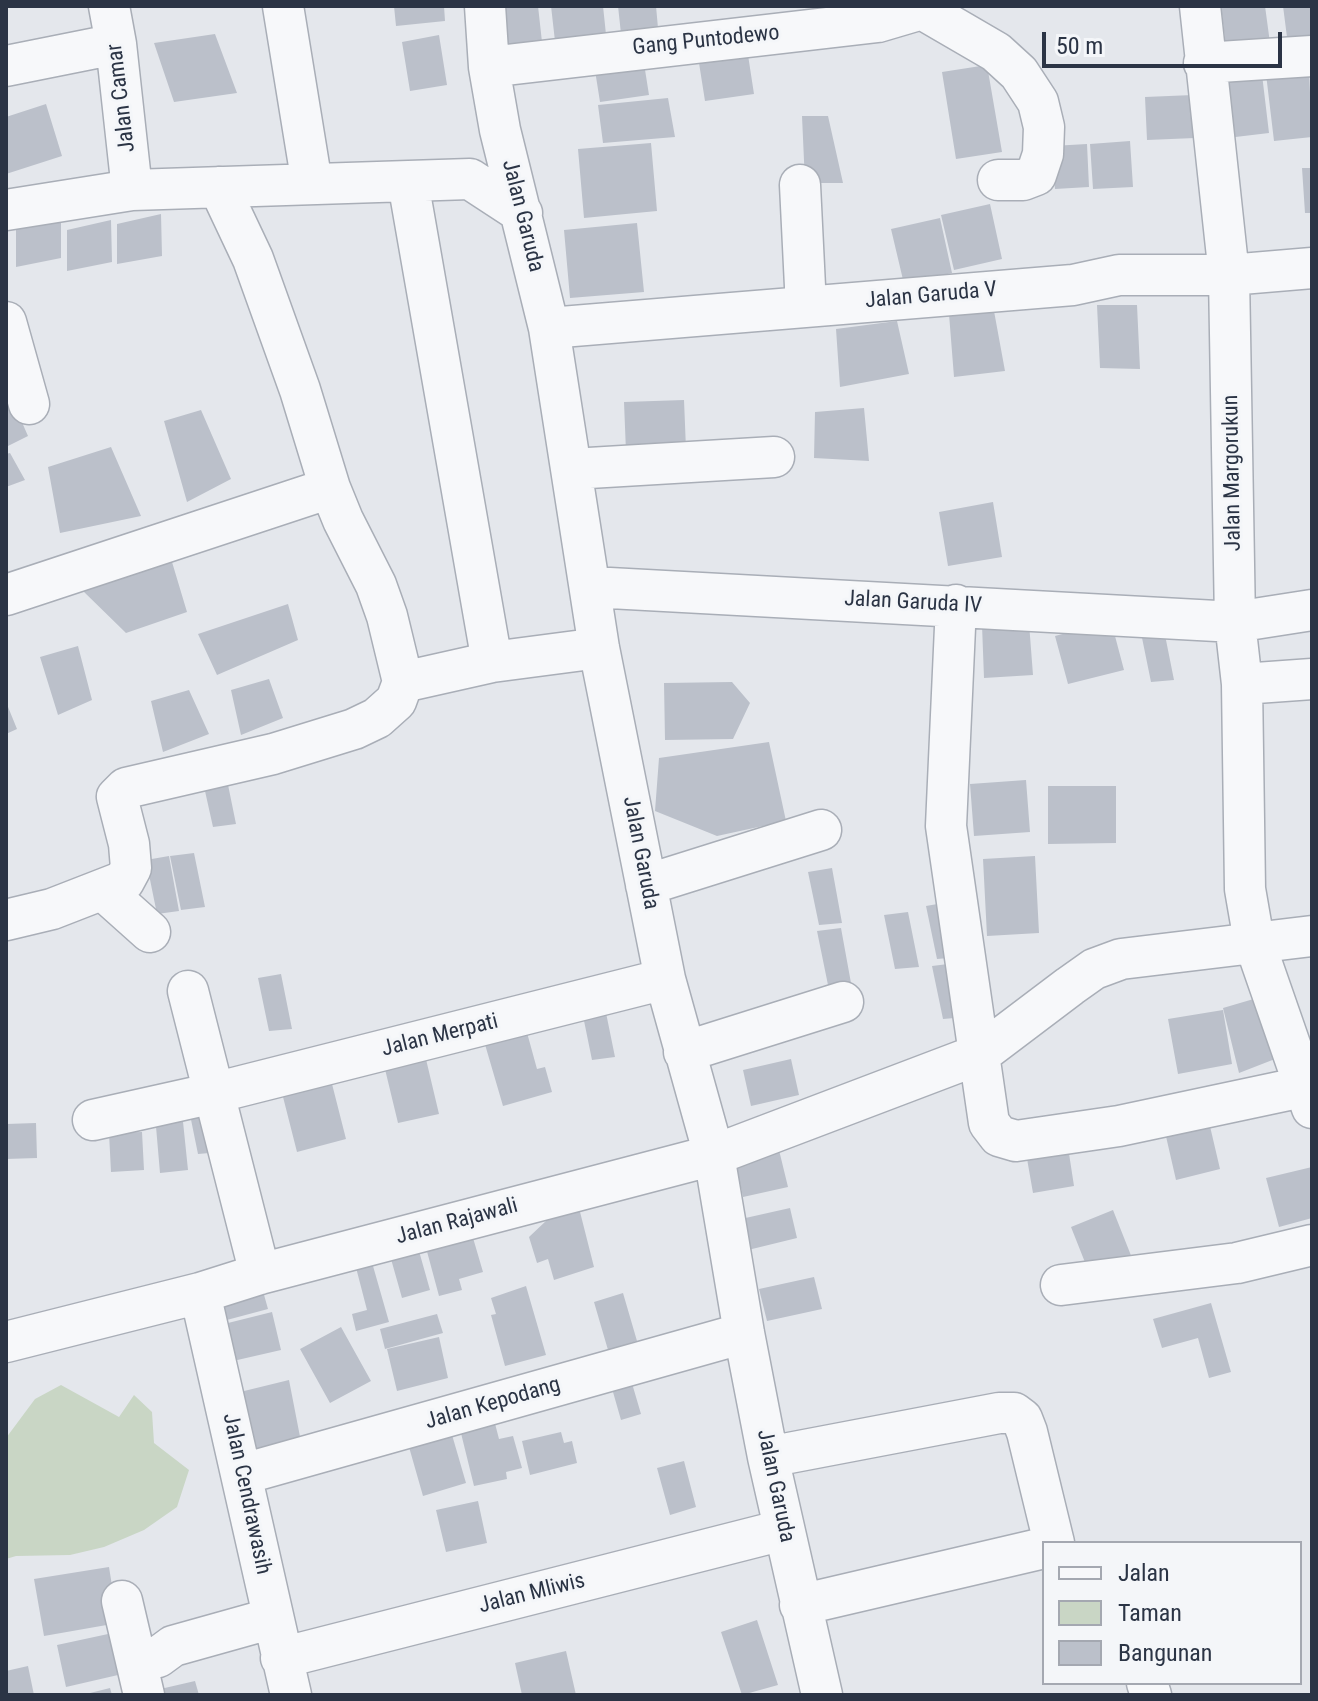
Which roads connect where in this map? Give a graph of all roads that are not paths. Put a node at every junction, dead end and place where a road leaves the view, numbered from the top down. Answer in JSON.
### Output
{"nodes":[{"id":1,"x":283,"y":6,"type":"edge"},
{"id":2,"x":485,"y":6,"type":"edge"},
{"id":3,"x":1200,"y":6,"type":"edge"},
{"id":4,"x":922,"y":7,"type":"edge"},
{"id":5,"x":113,"y":25,"type":"edge"},
{"id":6,"x":1312,"y":56,"type":"edge"},
{"id":7,"x":1204,"y":63,"type":"junction"},
{"id":8,"x":6,"y":66,"type":"edge"},
{"id":9,"x":489,"y":67,"type":"junction"},
{"id":10,"x":500,"y":130,"type":"junction"},
{"id":11,"x":470,"y":179,"type":"junction"},
{"id":12,"x":998,"y":180,"type":"dead end"},
{"id":13,"x":408,"y":182,"type":"junction"},
{"id":14,"x":312,"y":184,"type":"junction"},
{"id":15,"x":800,"y":185,"type":"dead end"},
{"id":16,"x":219,"y":187,"type":"junction"},
{"id":17,"x":132,"y":190,"type":"junction"},
{"id":18,"x":6,"y":210,"type":"edge"},
{"id":19,"x":522,"y":213,"type":"junction"},
{"id":20,"x":1312,"y":268,"type":"edge"},
{"id":21,"x":1229,"y":275,"type":"junction"},
{"id":22,"x":806,"y":307,"type":"junction"},
{"id":23,"x":6,"y":322,"type":"edge"},
{"id":24,"x":549,"y":328,"type":"junction"},
{"id":25,"x":29,"y":404,"type":"dead end"},
{"id":26,"x":774,"y":457,"type":"dead end"},
{"id":27,"x":572,"y":469,"type":"junction"},
{"id":28,"x":330,"y":488,"type":"junction"},
{"id":29,"x":591,"y":587,"type":"junction"},
{"id":30,"x":6,"y":595,"type":"edge"},
{"id":31,"x":956,"y":605,"type":"junction"},
{"id":32,"x":1312,"y":610,"type":"edge"},
{"id":33,"x":1235,"y":622,"type":"junction"},
{"id":34,"x":599,"y":648,"type":"junction"},
{"id":35,"x":492,"y":662,"type":"junction"},
{"id":36,"x":1312,"y":679,"type":"edge"},
{"id":37,"x":403,"y":682,"type":"junction"},
{"id":38,"x":1242,"y":684,"type":"junction"},
{"id":39,"x":821,"y":830,"type":"dead end"},
{"id":40,"x":646,"y":885,"type":"junction"},
{"id":41,"x":103,"y":890,"type":"junction"},
{"id":42,"x":6,"y":920,"type":"edge"},
{"id":43,"x":150,"y":932,"type":"dead end"},
{"id":44,"x":1312,"y":936,"type":"edge"},
{"id":45,"x":1254,"y":941,"type":"junction"},
{"id":46,"x":665,"y":979,"type":"junction"},
{"id":47,"x":188,"y":991,"type":"dead end"},
{"id":48,"x":843,"y":1002,"type":"dead end"},
{"id":49,"x":684,"y":1052,"type":"junction"},
{"id":50,"x":980,"y":1054,"type":"junction"},
{"id":51,"x":214,"y":1093,"type":"junction"},
{"id":52,"x":1309,"y":1093,"type":"edge"},
{"id":53,"x":93,"y":1120,"type":"dead end"},
{"id":54,"x":714,"y":1155,"type":"junction"},
{"id":55,"x":1312,"y":1245,"type":"edge"},
{"id":56,"x":260,"y":1274,"type":"junction"},
{"id":57,"x":1061,"y":1285,"type":"dead end"},
{"id":58,"x":200,"y":1293,"type":"junction"},
{"id":59,"x":744,"y":1333,"type":"junction"},
{"id":60,"x":6,"y":1342,"type":"edge"},
{"id":61,"x":768,"y":1457,"type":"junction"},
{"id":62,"x":243,"y":1474,"type":"junction"},
{"id":63,"x":783,"y":1530,"type":"junction"},
{"id":64,"x":1054,"y":1541,"type":"edge"},
{"id":65,"x":1042,"y":1548,"type":"edge"},
{"id":66,"x":122,"y":1601,"type":"dead end"},
{"id":67,"x":800,"y":1605,"type":"junction"},
{"id":68,"x":273,"y":1618,"type":"junction"},
{"id":69,"x":158,"y":1657,"type":"dead end"},
{"id":70,"x":286,"y":1677,"type":"edge"},
{"id":71,"x":144,"y":1695,"type":"edge"},
{"id":72,"x":822,"y":1695,"type":"edge"}],
"edges":[{"from":1,"to":14,"type":"street"},
{"from":2,"to":9,"type":"street","name":"Jalan Garuda"},
{"from":3,"to":7,"type":"street","name":"Jalan Margorukun"},
{"from":4,"to":9,"type":"street","name":"Gang Puntodewo"},
{"from":4,"to":12,"type":"street"},
{"from":5,"to":8,"type":"street"},
{"from":5,"to":17,"type":"street","name":"Jalan Camar"},
{"from":6,"to":7,"type":"street"},
{"from":7,"to":21,"type":"street","name":"Jalan Margorukun"},
{"from":9,"to":10,"type":"street","name":"Jalan Garuda"},
{"from":10,"to":11,"type":"street"},
{"from":10,"to":19,"type":"street","name":"Jalan Garuda"},
{"from":11,"to":13,"type":"street"},
{"from":11,"to":19,"type":"street"},
{"from":13,"to":14,"type":"street"},
{"from":13,"to":35,"type":"street"},
{"from":14,"to":16,"type":"street"},
{"from":15,"to":22,"type":"street"},
{"from":16,"to":17,"type":"street"},
{"from":16,"to":28,"type":"street"},
{"from":17,"to":18,"type":"street"},
{"from":19,"to":24,"type":"street","name":"Jalan Garuda"},
{"from":20,"to":21,"type":"street","name":"Jalan Garuda V"},
{"from":21,"to":22,"type":"street","name":"Jalan Garuda V"},
{"from":21,"to":33,"type":"street","name":"Jalan Margorukun"},
{"from":22,"to":24,"type":"street","name":"Jalan Garuda V"},
{"from":23,"to":25,"type":"street"},
{"from":24,"to":27,"type":"street","name":"Jalan Garuda"},
{"from":26,"to":27,"type":"street"},
{"from":27,"to":29,"type":"street","name":"Jalan Garuda"},
{"from":28,"to":30,"type":"street"},
{"from":28,"to":37,"type":"street"},
{"from":29,"to":31,"type":"street","name":"Jalan Garuda IV"},
{"from":29,"to":34,"type":"street","name":"Jalan Garuda"},
{"from":31,"to":33,"type":"street","name":"Jalan Garuda IV"},
{"from":31,"to":50,"type":"street"},
{"from":32,"to":33,"type":"street","name":"Jalan Garuda IV"},
{"from":33,"to":38,"type":"street","name":"Jalan Margorukun"},
{"from":34,"to":35,"type":"street"},
{"from":34,"to":40,"type":"street","name":"Jalan Garuda"},
{"from":35,"to":37,"type":"street"},
{"from":36,"to":38,"type":"street"},
{"from":37,"to":41,"type":"street"},
{"from":38,"to":45,"type":"street","name":"Jalan Margorukun"},
{"from":39,"to":40,"type":"street"},
{"from":40,"to":46,"type":"street","name":"Jalan Garuda"},
{"from":41,"to":42,"type":"street"},
{"from":41,"to":43,"type":"street"},
{"from":44,"to":45,"type":"street","name":"Jalan Rajawali"},
{"from":45,"to":50,"type":"street","name":"Jalan Rajawali"},
{"from":45,"to":52,"type":"street","name":"Jalan Margorukun"},
{"from":46,"to":49,"type":"street","name":"Jalan Garuda"},
{"from":46,"to":51,"type":"street","name":"Jalan Merpati"},
{"from":47,"to":51,"type":"street"},
{"from":48,"to":49,"type":"street"},
{"from":49,"to":54,"type":"street","name":"Jalan Garuda"},
{"from":50,"to":52,"type":"street"},
{"from":50,"to":54,"type":"street","name":"Jalan Rajawali"},
{"from":51,"to":53,"type":"street","name":"Jalan Merpati"},
{"from":51,"to":56,"type":"street"},
{"from":54,"to":56,"type":"street","name":"Jalan Rajawali"},
{"from":54,"to":59,"type":"street","name":"Jalan Garuda"},
{"from":55,"to":57,"type":"street"},
{"from":56,"to":58,"type":"street","name":"Jalan Rajawali"},
{"from":58,"to":60,"type":"street","name":"Jalan Rajawali"},
{"from":58,"to":62,"type":"street","name":"Jalan Cendrawasih"},
{"from":59,"to":61,"type":"street","name":"Jalan Garuda"},
{"from":59,"to":62,"type":"street","name":"Jalan Kepodang"},
{"from":61,"to":63,"type":"street","name":"Jalan Garuda"},
{"from":61,"to":64,"type":"street"},
{"from":62,"to":68,"type":"street","name":"Jalan Cendrawasih"},
{"from":63,"to":67,"type":"street","name":"Jalan Garuda"},
{"from":63,"to":70,"type":"street","name":"Jalan Mliwis"},
{"from":65,"to":67,"type":"street"},
{"from":66,"to":71,"type":"street"},
{"from":67,"to":72,"type":"street","name":"Jalan Garuda"},
{"from":68,"to":69,"type":"street"},
{"from":68,"to":70,"type":"street","name":"Jalan Cendrawasih"}]}
